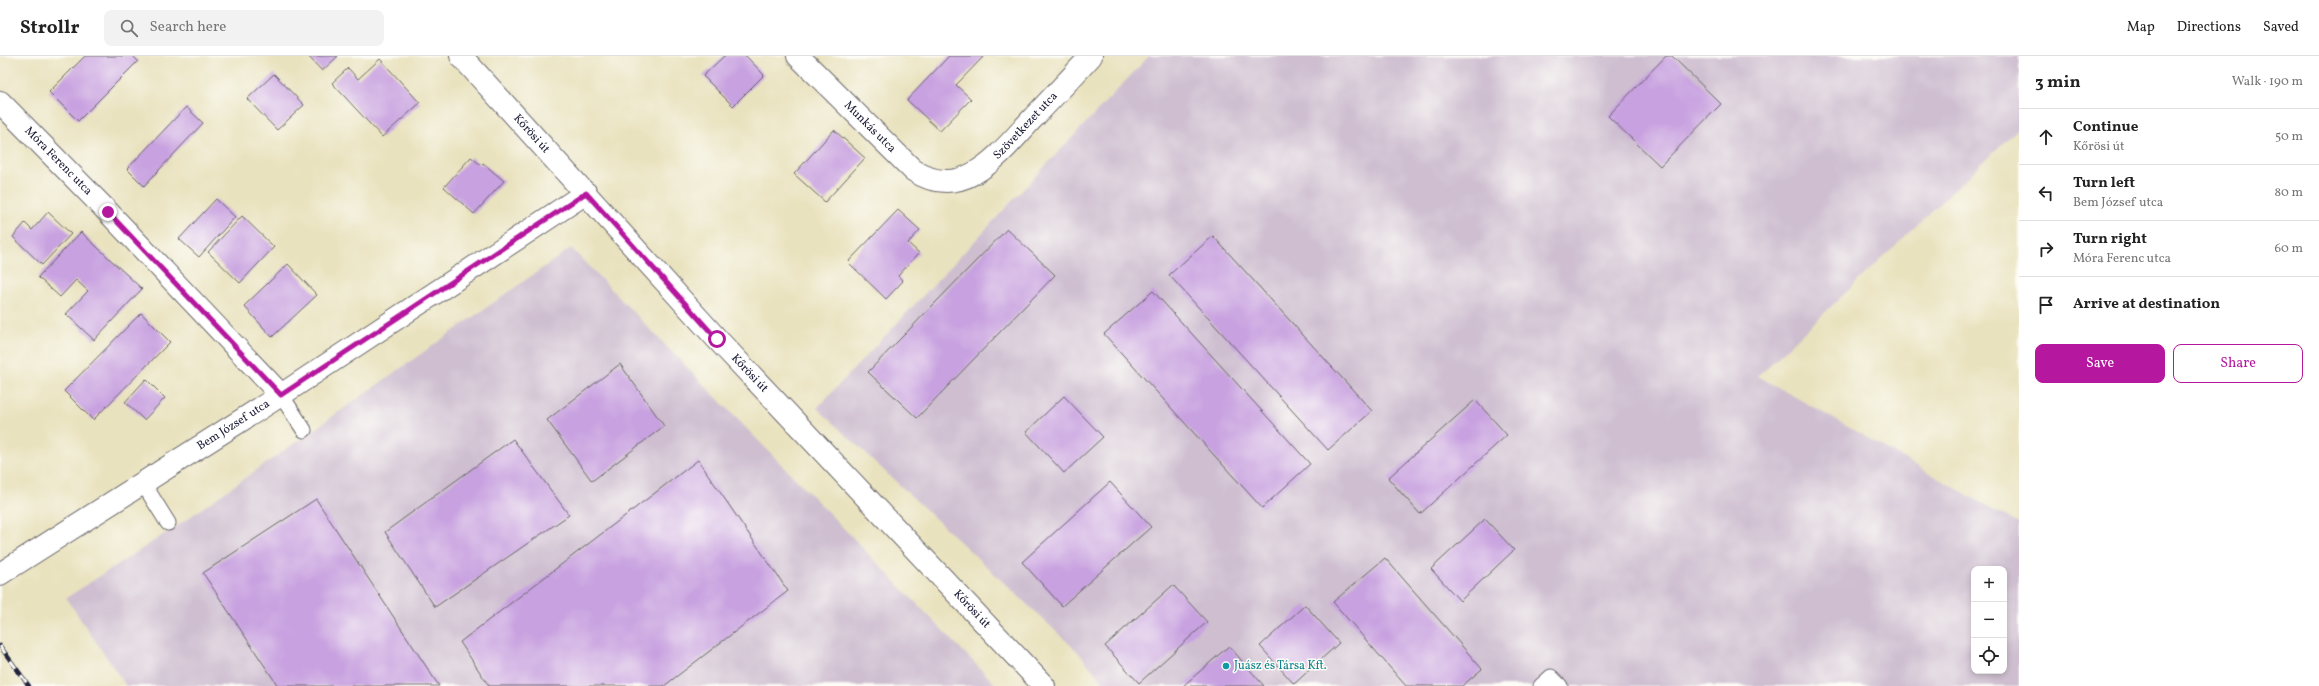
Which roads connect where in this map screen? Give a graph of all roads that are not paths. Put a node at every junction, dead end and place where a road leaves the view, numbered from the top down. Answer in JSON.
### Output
{"nodes":[{"id":1,"x":461,"y":56,"type":"edge"},
{"id":2,"x":798,"y":56,"type":"edge"},
{"id":3,"x":1091,"y":56,"type":"edge"},
{"id":4,"x":0,"y":102,"type":"edge"},
{"id":5,"x":950,"y":181,"type":"joint"},
{"id":6,"x":586,"y":193,"type":"junction"},
{"id":7,"x":281,"y":395,"type":"junction"},
{"id":8,"x":304,"y":430,"type":"dead end"},
{"id":9,"x":143,"y":483,"type":"junction"},
{"id":10,"x":168,"y":523,"type":"dead end"},
{"id":11,"x":0,"y":574,"type":"edge"},
{"id":12,"x":1044,"y":686,"type":"edge"},
{"id":13,"x":1541,"y":686,"type":"edge"},
{"id":14,"x":1560,"y":686,"type":"edge"}],
"edges":[{"from":1,"to":6,"type":"main road","name":"Kőrösi út"},
{"from":2,"to":5,"type":"main road","name":"Munkás utca"},
{"from":3,"to":5,"type":"main road","name":"Szövetkezet utca"},
{"from":4,"to":7,"type":"main road","name":"Móra Ferenc utca"},
{"from":6,"to":7,"type":"main road","name":"Bem József utca"},
{"from":6,"to":12,"type":"main road","name":"Kőrösi út"},
{"from":7,"to":8,"type":"lane"},
{"from":7,"to":9,"type":"main road","name":"Bem József utca"},
{"from":9,"to":10,"type":"lane"},
{"from":9,"to":11,"type":"main road","name":"Bem József utca"},
{"from":13,"to":14,"type":"lane"}]}
